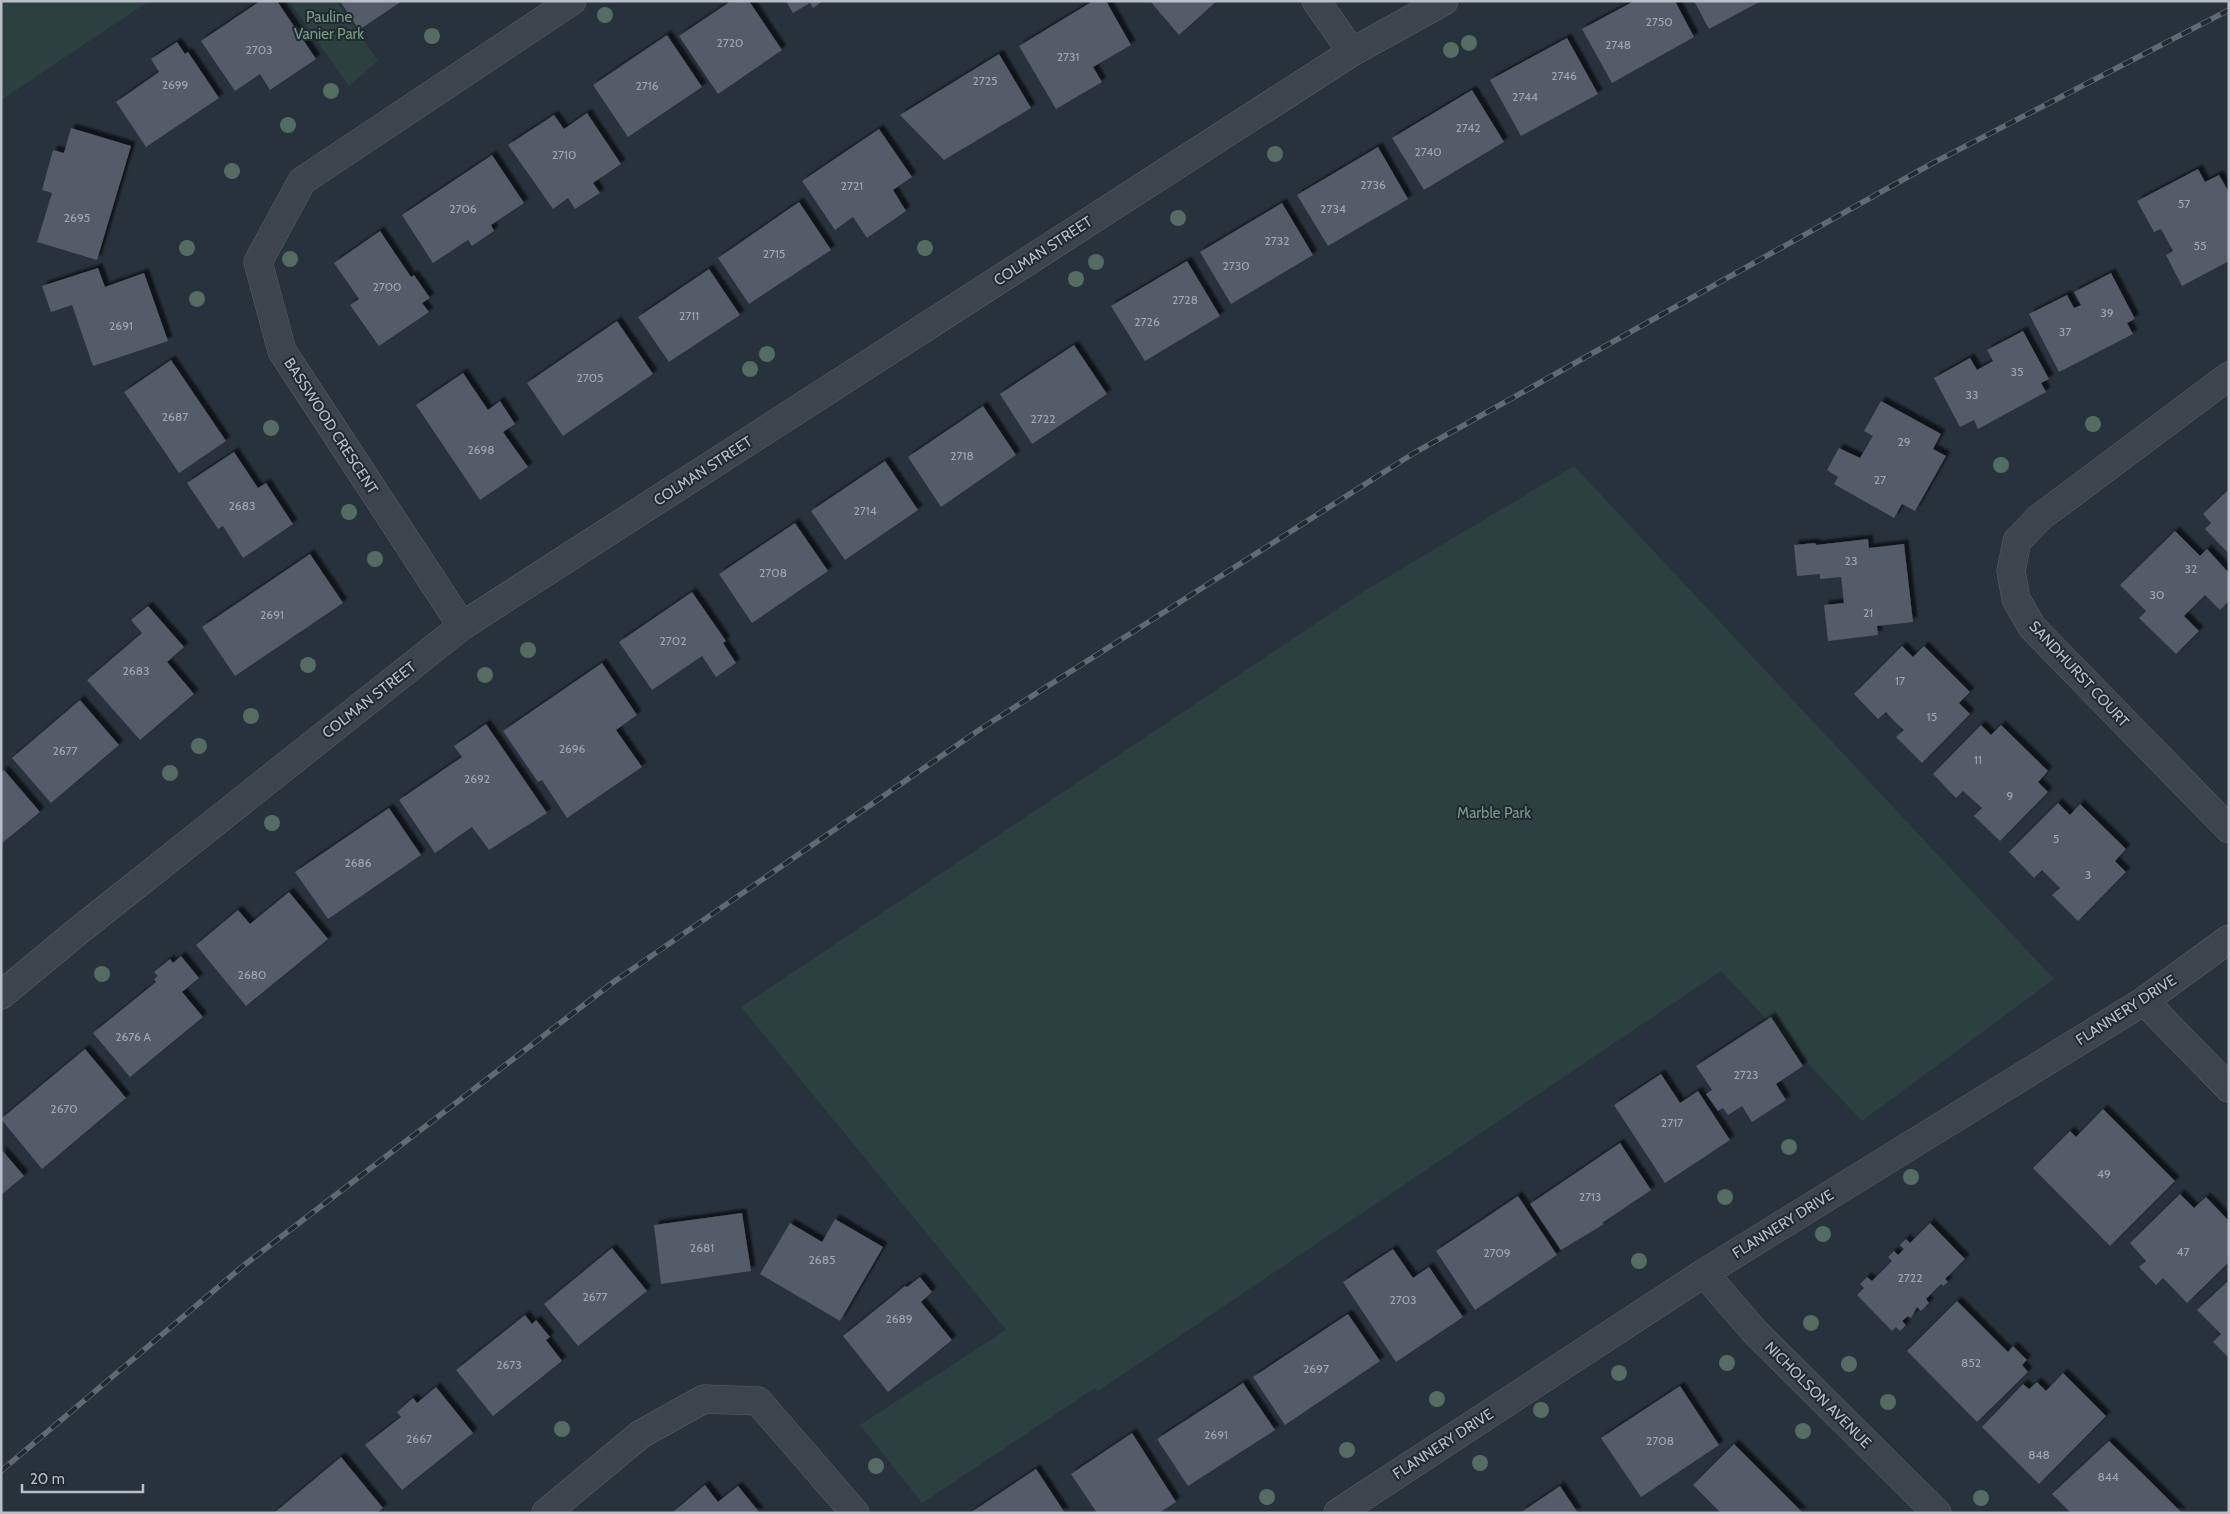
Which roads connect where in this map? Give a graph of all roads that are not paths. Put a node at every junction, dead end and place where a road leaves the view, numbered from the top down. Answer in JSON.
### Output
{"nodes":[{"id":1,"x":572,"y":1,"type":"edge"},
{"id":2,"x":1316,"y":1,"type":"edge"},
{"id":3,"x":1444,"y":1,"type":"edge"},
{"id":4,"x":1352,"y":52,"type":"junction"},
{"id":5,"x":2229,"y":376,"type":"edge"},
{"id":6,"x":462,"y":626,"type":"junction"},
{"id":7,"x":2229,"y":829,"type":"edge"},
{"id":8,"x":2229,"y":939,"type":"edge"},
{"id":9,"x":1,"y":995,"type":"edge"},
{"id":10,"x":2144,"y":1001,"type":"junction"},
{"id":11,"x":2229,"y":1088,"type":"edge"},
{"id":12,"x":1704,"y":1273,"type":"junction"},
{"id":13,"x":546,"y":1513,"type":"edge"},
{"id":14,"x":855,"y":1513,"type":"edge"},
{"id":15,"x":1338,"y":1513,"type":"edge"},
{"id":16,"x":1937,"y":1513,"type":"edge"}],
"edges":[{"from":1,"to":6,"type":"street","name":"BASSWOOD CRESCENT"},
{"from":2,"to":4,"type":"street"},
{"from":3,"to":4,"type":"street","name":"COLMAN STREET"},
{"from":4,"to":6,"type":"street","name":"COLMAN STREET"},
{"from":5,"to":7,"type":"street","name":"SANDHURST COURT"},
{"from":6,"to":9,"type":"street","name":"COLMAN STREET"},
{"from":8,"to":10,"type":"street","name":"FLANNERY DRIVE"},
{"from":10,"to":11,"type":"street"},
{"from":10,"to":12,"type":"street","name":"FLANNERY DRIVE"},
{"from":12,"to":15,"type":"street","name":"FLANNERY DRIVE"},
{"from":12,"to":16,"type":"street","name":"NICHOLSON AVENUE"},
{"from":13,"to":14,"type":"street"}]}
